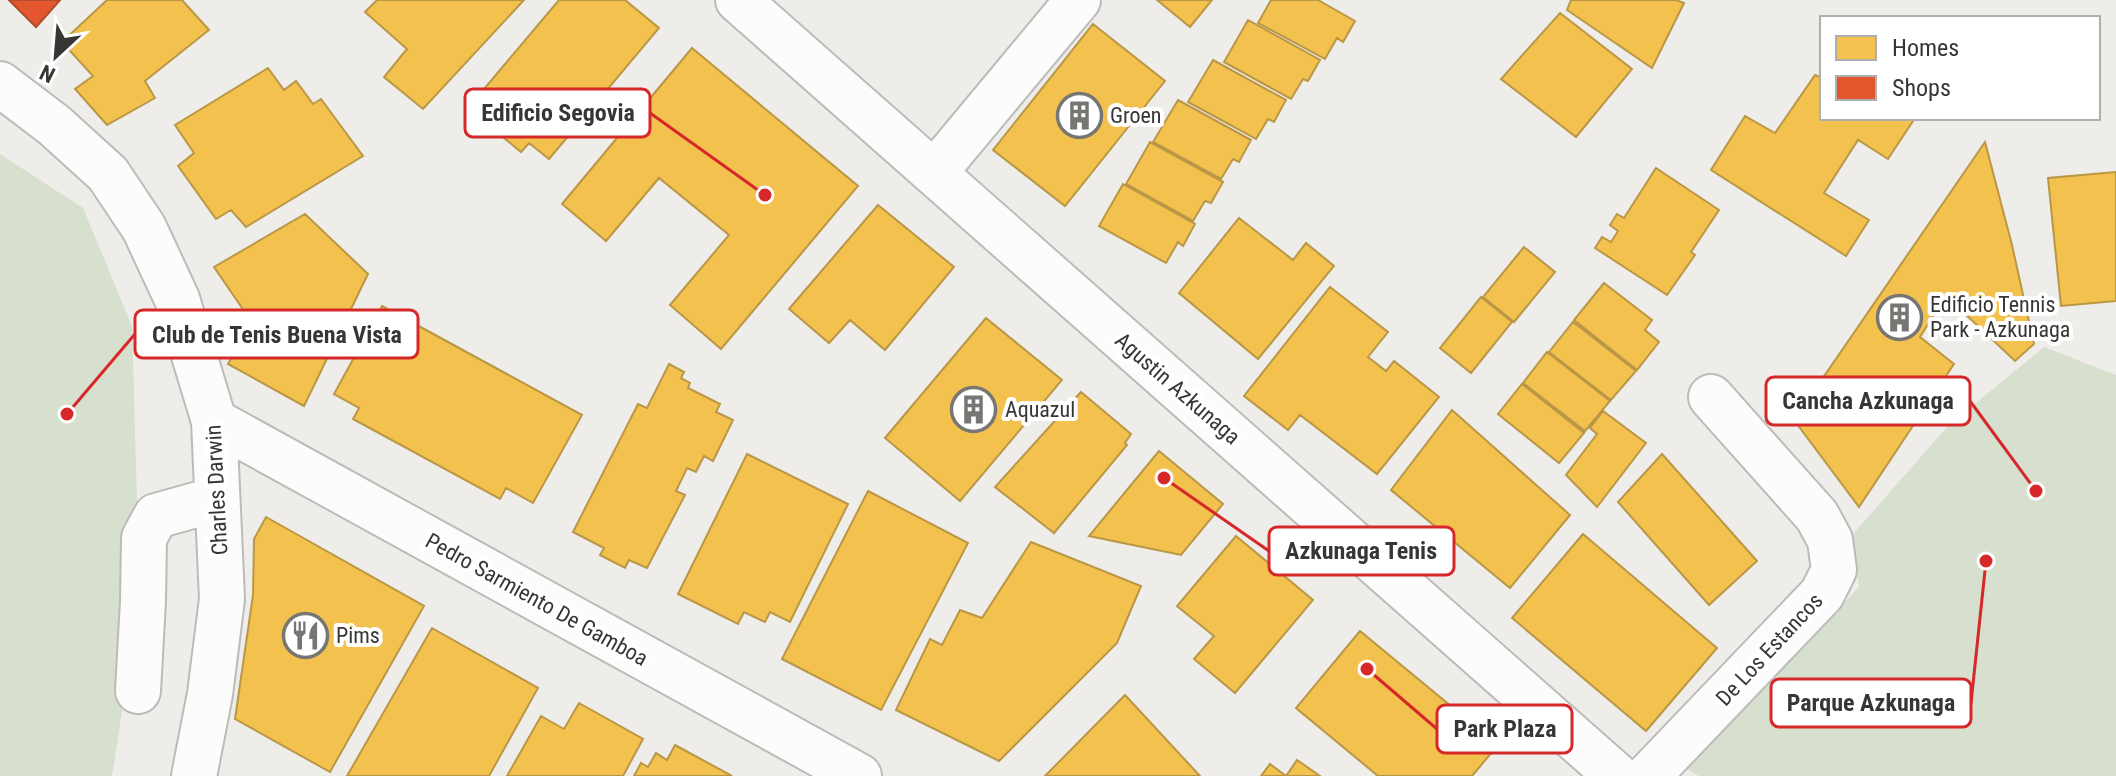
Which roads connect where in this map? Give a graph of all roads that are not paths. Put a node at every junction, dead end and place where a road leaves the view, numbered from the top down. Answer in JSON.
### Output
{"nodes":[{"id":1,"x":738,"y":0,"type":"edge"},
{"id":2,"x":1078,"y":0,"type":"edge"},
{"id":3,"x":0,"y":84,"type":"edge"},
{"id":4,"x":934,"y":173,"type":"junction"},
{"id":5,"x":1711,"y":397,"type":"dead end"},
{"id":6,"x":214,"y":421,"type":"junction"},
{"id":7,"x":217,"y":499,"type":"junction"},
{"id":8,"x":138,"y":691,"type":"dead end"},
{"id":9,"x":1602,"y":772,"type":"edge"},
{"id":10,"x":194,"y":776,"type":"edge"},
{"id":11,"x":859,"y":776,"type":"edge"},
{"id":12,"x":1648,"y":776,"type":"edge"}],
"edges":[{"from":1,"to":4,"type":"street","name":"Agustin Azkunaga"},
{"from":2,"to":4,"type":"street"},
{"from":3,"to":6,"type":"street","name":"Charles Darwin"},
{"from":4,"to":9,"type":"street","name":"Agustin Azkunaga"},
{"from":5,"to":12,"type":"street","name":"De Los Estancos"},
{"from":6,"to":7,"type":"street","name":"Charles Darwin"},
{"from":6,"to":11,"type":"street","name":"Pedro Sarmiento De Gamboa"},
{"from":7,"to":8,"type":"street"},
{"from":7,"to":10,"type":"street","name":"Charles Darwin"}]}
